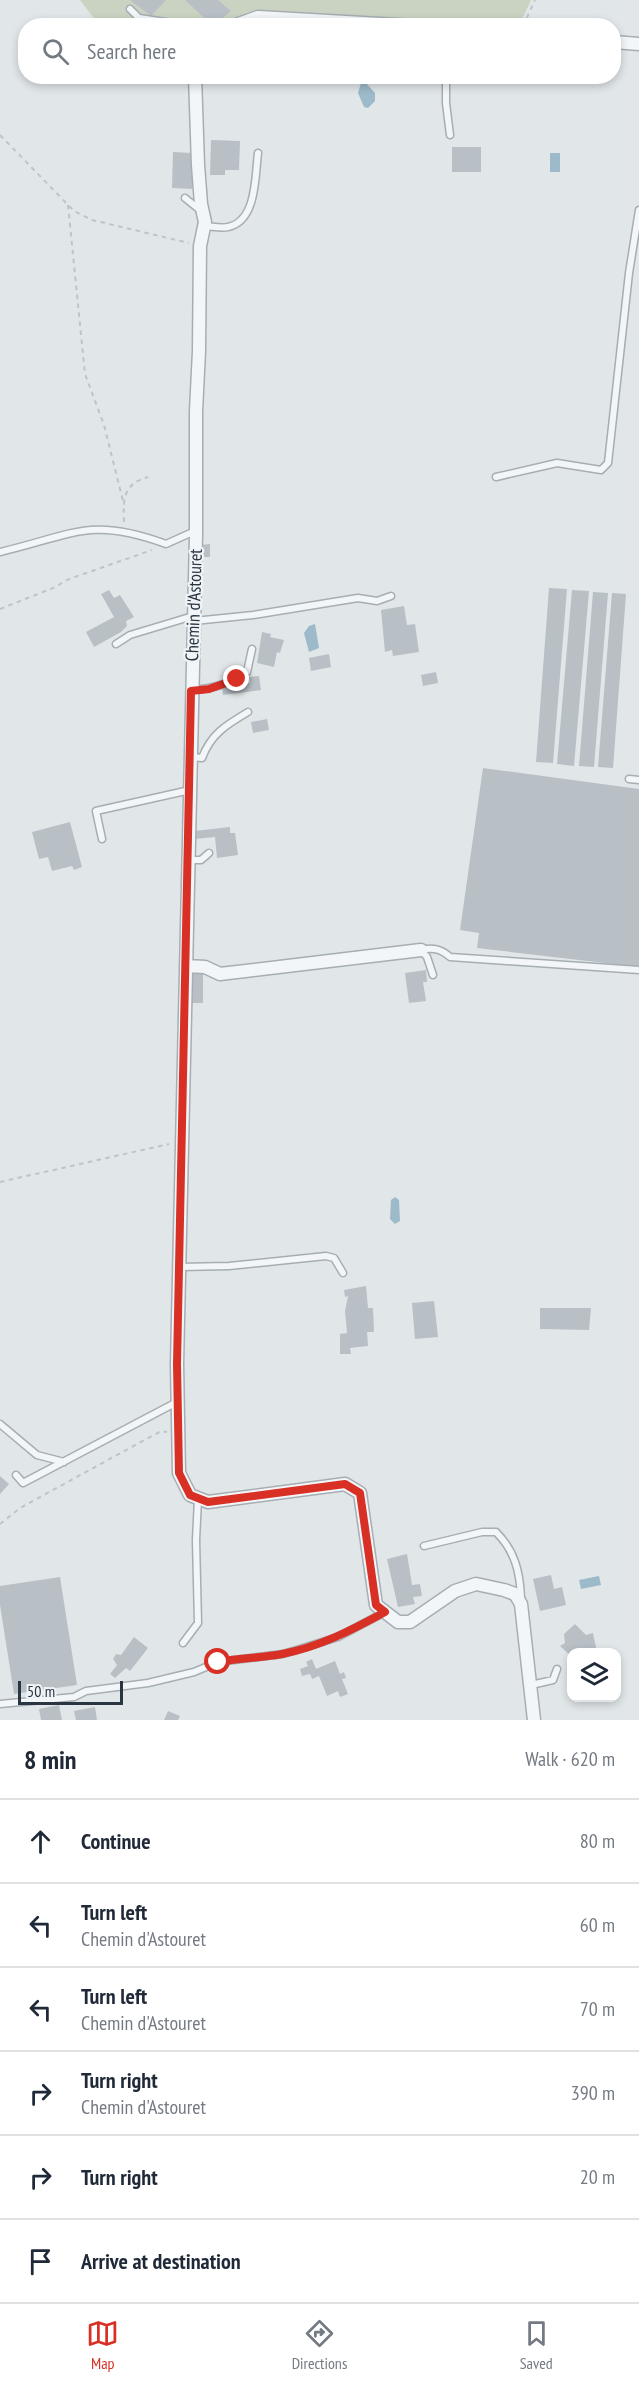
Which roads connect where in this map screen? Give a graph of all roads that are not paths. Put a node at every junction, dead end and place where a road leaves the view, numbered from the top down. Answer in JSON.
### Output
{"nodes":[{"id":1,"x":130,"y":9,"type":"dead end"},
{"id":2,"x":139,"y":18,"type":"edge"},
{"id":3,"x":255,"y":18,"type":"edge"},
{"id":4,"x":275,"y":18,"type":"edge"},
{"id":5,"x":621,"y":43,"type":"edge"},
{"id":6,"x":639,"y":44,"type":"edge"},
{"id":7,"x":195,"y":84,"type":"edge"},
{"id":8,"x":446,"y":84,"type":"edge"},
{"id":9,"x":450,"y":135,"type":"dead end"},
{"id":10,"x":258,"y":153,"type":"dead end"},
{"id":11,"x":185,"y":198,"type":"dead end"},
{"id":12,"x":639,"y":210,"type":"edge"},
{"id":13,"x":203,"y":213,"type":"junction"},
{"id":14,"x":204,"y":226,"type":"junction"},
{"id":15,"x":495,"y":477,"type":"dead end"},
{"id":16,"x":196,"y":531,"type":"junction"},
{"id":17,"x":0,"y":552,"type":"edge"},
{"id":18,"x":391,"y":596,"type":"dead end"},
{"id":19,"x":194,"y":619,"type":"junction"},
{"id":20,"x":116,"y":644,"type":"dead end"},
{"id":21,"x":252,"y":649,"type":"dead end"},
{"id":22,"x":191,"y":691,"type":"junction"},
{"id":23,"x":248,"y":712,"type":"dead end"},
{"id":24,"x":190,"y":757,"type":"junction"},
{"id":25,"x":629,"y":779,"type":"dead end"},
{"id":26,"x":639,"y":780,"type":"edge"},
{"id":27,"x":189,"y":790,"type":"junction"},
{"id":28,"x":102,"y":839,"type":"dead end"},
{"id":29,"x":209,"y":854,"type":"dead end"},
{"id":30,"x":189,"y":860,"type":"junction"},
{"id":31,"x":421,"y":950,"type":"junction"},
{"id":32,"x":186,"y":966,"type":"junction"},
{"id":33,"x":639,"y":970,"type":"edge"},
{"id":34,"x":433,"y":975,"type":"dead end"},
{"id":35,"x":180,"y":1267,"type":"junction"},
{"id":36,"x":343,"y":1273,"type":"dead end"},
{"id":37,"x":178,"y":1402,"type":"junction"},
{"id":38,"x":0,"y":1424,"type":"edge"},
{"id":39,"x":65,"y":1462,"type":"junction"},
{"id":40,"x":16,"y":1475,"type":"dead end"},
{"id":41,"x":198,"y":1499,"type":"junction"},
{"id":42,"x":424,"y":1546,"type":"dead end"},
{"id":43,"x":521,"y":1604,"type":"junction"},
{"id":44,"x":385,"y":1612,"type":"junction"},
{"id":45,"x":183,"y":1643,"type":"dead end"},
{"id":46,"x":557,"y":1670,"type":"dead end"},
{"id":47,"x":530,"y":1685,"type":"junction"},
{"id":48,"x":0,"y":1704,"type":"edge"},
{"id":49,"x":534,"y":1720,"type":"edge"}],
"edges":[{"from":1,"to":2,"type":"lane"},
{"from":3,"to":4,"type":"street"},
{"from":5,"to":6,"type":"street"},
{"from":7,"to":13,"type":"street","name":"Chemin d'Astouret"},
{"from":8,"to":9,"type":"lane"},
{"from":10,"to":14,"type":"lane"},
{"from":11,"to":13,"type":"lane"},
{"from":12,"to":15,"type":"lane"},
{"from":13,"to":14,"type":"street","name":"Chemin d'Astouret"},
{"from":14,"to":16,"type":"street","name":"Chemin d'Astouret"},
{"from":16,"to":17,"type":"lane"},
{"from":16,"to":19,"type":"street","name":"Chemin d'Astouret"},
{"from":18,"to":19,"type":"lane"},
{"from":19,"to":20,"type":"lane"},
{"from":19,"to":22,"type":"street","name":"Chemin d'Astouret"},
{"from":21,"to":22,"type":"lane"},
{"from":22,"to":24,"type":"street","name":"Chemin d'Astouret"},
{"from":23,"to":24,"type":"lane"},
{"from":24,"to":27,"type":"street","name":"Chemin d'Astouret"},
{"from":25,"to":26,"type":"lane"},
{"from":27,"to":28,"type":"lane"},
{"from":27,"to":30,"type":"street","name":"Chemin d'Astouret"},
{"from":29,"to":30,"type":"lane"},
{"from":30,"to":32,"type":"street","name":"Chemin d'Astouret"},
{"from":31,"to":32,"type":"street"},
{"from":31,"to":33,"type":"lane"},
{"from":31,"to":34,"type":"lane"},
{"from":32,"to":35,"type":"street","name":"Chemin d'Astouret"},
{"from":35,"to":36,"type":"lane"},
{"from":35,"to":37,"type":"street","name":"Chemin d'Astouret"},
{"from":37,"to":39,"type":"lane"},
{"from":37,"to":41,"type":"street","name":"Chemin d'Astouret"},
{"from":38,"to":39,"type":"lane"},
{"from":39,"to":40,"type":"lane"},
{"from":41,"to":44,"type":"street"},
{"from":41,"to":45,"type":"lane"},
{"from":42,"to":43,"type":"lane"},
{"from":43,"to":44,"type":"street"},
{"from":43,"to":47,"type":"street"},
{"from":44,"to":48,"type":"lane"},
{"from":46,"to":47,"type":"lane"},
{"from":47,"to":49,"type":"street"}]}
